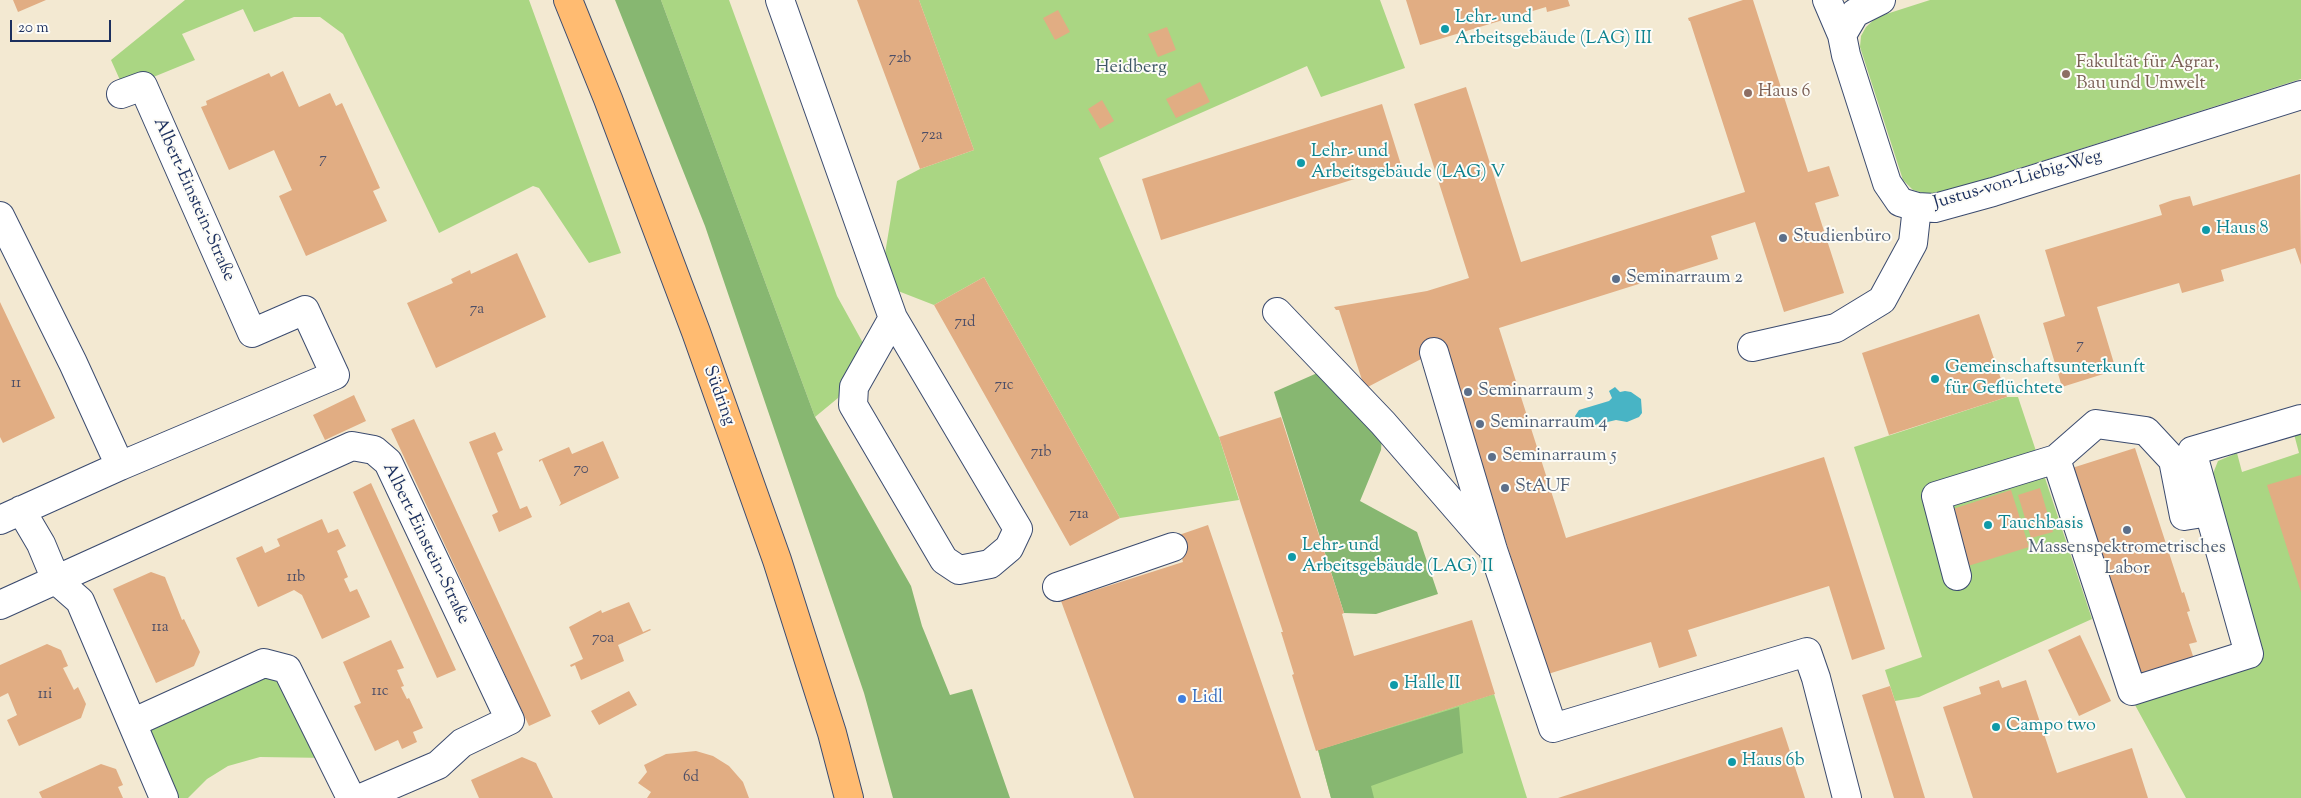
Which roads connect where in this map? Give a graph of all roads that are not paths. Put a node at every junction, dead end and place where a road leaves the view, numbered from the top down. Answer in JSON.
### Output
{"nodes":[{"id":1,"x":568,"y":0,"type":"edge"},
{"id":2,"x":780,"y":0,"type":"edge"},
{"id":3,"x":1827,"y":0,"type":"edge"},
{"id":4,"x":1881,"y":0,"type":"edge"},
{"id":5,"x":1842,"y":35,"type":"junction"},
{"id":6,"x":121,"y":94,"type":"dead end"},
{"id":7,"x":2301,"y":95,"type":"edge"},
{"id":8,"x":1917,"y":207,"type":"junction"},
{"id":9,"x":0,"y":216,"type":"edge"},
{"id":10,"x":1278,"y":312,"type":"dead end"},
{"id":11,"x":893,"y":318,"type":"junction"},
{"id":12,"x":1752,"y":347,"type":"dead end"},
{"id":13,"x":1434,"y":352,"type":"dead end"},
{"id":14,"x":2301,"y":418,"type":"edge"},
{"id":15,"x":2056,"y":459,"type":"junction"},
{"id":16,"x":120,"y":466,"type":"junction"},
{"id":17,"x":2209,"y":512,"type":"junction"},
{"id":18,"x":11,"y":515,"type":"edge"},
{"id":19,"x":1173,"y":547,"type":"dead end"},
{"id":20,"x":1493,"y":550,"type":"junction"},
{"id":21,"x":1957,"y":576,"type":"dead end"},
{"id":22,"x":56,"y":580,"type":"junction"},
{"id":23,"x":1057,"y":587,"type":"dead end"},
{"id":24,"x":0,"y":605,"type":"edge"},
{"id":25,"x":132,"y":723,"type":"junction"},
{"id":26,"x":164,"y":798,"type":"edge"},
{"id":27,"x":351,"y":798,"type":"edge"},
{"id":28,"x":361,"y":798,"type":"edge"},
{"id":29,"x":849,"y":798,"type":"edge"},
{"id":30,"x":1847,"y":798,"type":"edge"}],
"edges":[{"from":1,"to":29,"type":"main road","name":"Südring"},
{"from":2,"to":11,"type":"street"},
{"from":3,"to":5,"type":"street","name":"Justus-von-Liebig-Weg"},
{"from":4,"to":5,"type":"street"},
{"from":5,"to":8,"type":"street","name":"Justus-von-Liebig-Weg"},
{"from":6,"to":16,"type":"street","name":"Albert-Einstein-Straße"},
{"from":7,"to":8,"type":"street","name":"Justus-von-Liebig-Weg"},
{"from":8,"to":12,"type":"street"},
{"from":9,"to":16,"type":"street"},
{"from":10,"to":20,"type":"street"},
{"from":11,"to":11,"type":"street"},
{"from":13,"to":20,"type":"street"},
{"from":14,"to":17,"type":"street"},
{"from":15,"to":17,"type":"street"},
{"from":15,"to":17,"type":"street"},
{"from":15,"to":21,"type":"street"},
{"from":16,"to":18,"type":"street","name":"Albert-Einstein-Straße"},
{"from":18,"to":22,"type":"street","name":"Albert-Einstein-Straße"},
{"from":19,"to":23,"type":"street"},
{"from":20,"to":30,"type":"street"},
{"from":22,"to":24,"type":"street","name":"Albert-Einstein-Straße"},
{"from":22,"to":25,"type":"street","name":"Albert-Einstein-Straße"},
{"from":22,"to":28,"type":"street","name":"Albert-Einstein-Straße"},
{"from":25,"to":26,"type":"street","name":"Albert-Einstein-Straße"},
{"from":25,"to":27,"type":"street"}]}
